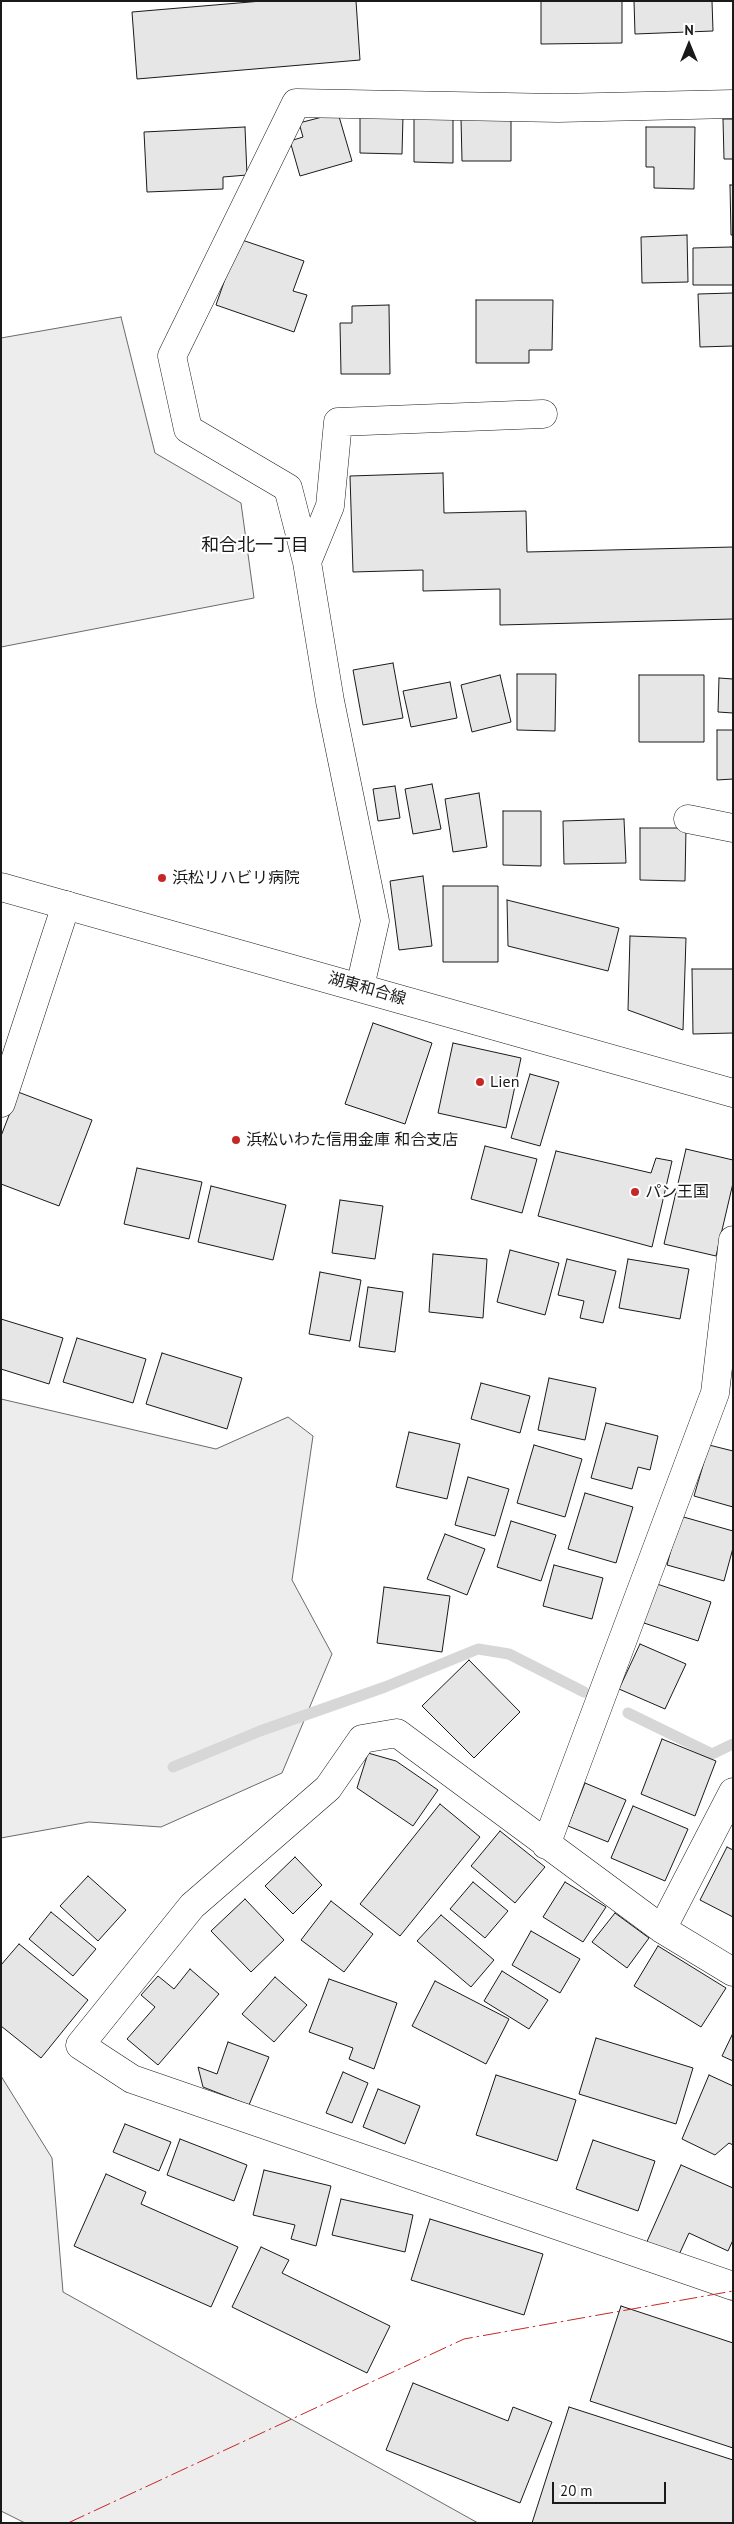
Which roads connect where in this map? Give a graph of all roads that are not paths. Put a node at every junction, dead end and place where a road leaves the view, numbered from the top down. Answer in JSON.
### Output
{"nodes":[{"id":1,"x":733,"y":104,"type":"edge"},
{"id":2,"x":542,"y":414,"type":"dead end"},
{"id":3,"x":307,"y":562,"type":"junction"},
{"id":4,"x":688,"y":819,"type":"dead end"},
{"id":5,"x":733,"y":828,"type":"edge"},
{"id":6,"x":1,"y":887,"type":"edge"},
{"id":7,"x":66,"y":905,"type":"junction"},
{"id":8,"x":360,"y":987,"type":"junction"},
{"id":9,"x":733,"y":1093,"type":"edge"},
{"id":10,"x":1,"y":1103,"type":"edge"},
{"id":11,"x":733,"y":1240,"type":"edge"},
{"id":12,"x":733,"y":1792,"type":"edge"},
{"id":13,"x":546,"y":1845,"type":"junction"},
{"id":14,"x":662,"y":1929,"type":"junction"},
{"id":15,"x":733,"y":1972,"type":"edge"},
{"id":16,"x":733,"y":2286,"type":"edge"}],
"edges":[{"from":1,"to":3,"type":"street"},
{"from":2,"to":3,"type":"street"},
{"from":3,"to":8,"type":"street"},
{"from":4,"to":5,"type":"street"},
{"from":6,"to":7,"type":"street","name":"湖東和合線"},
{"from":7,"to":8,"type":"street","name":"湖東和合線"},
{"from":7,"to":10,"type":"street"},
{"from":8,"to":9,"type":"street","name":"湖東和合線"},
{"from":11,"to":13,"type":"street"},
{"from":12,"to":14,"type":"street"},
{"from":13,"to":14,"type":"street"},
{"from":13,"to":16,"type":"street"},
{"from":14,"to":15,"type":"street"}]}
